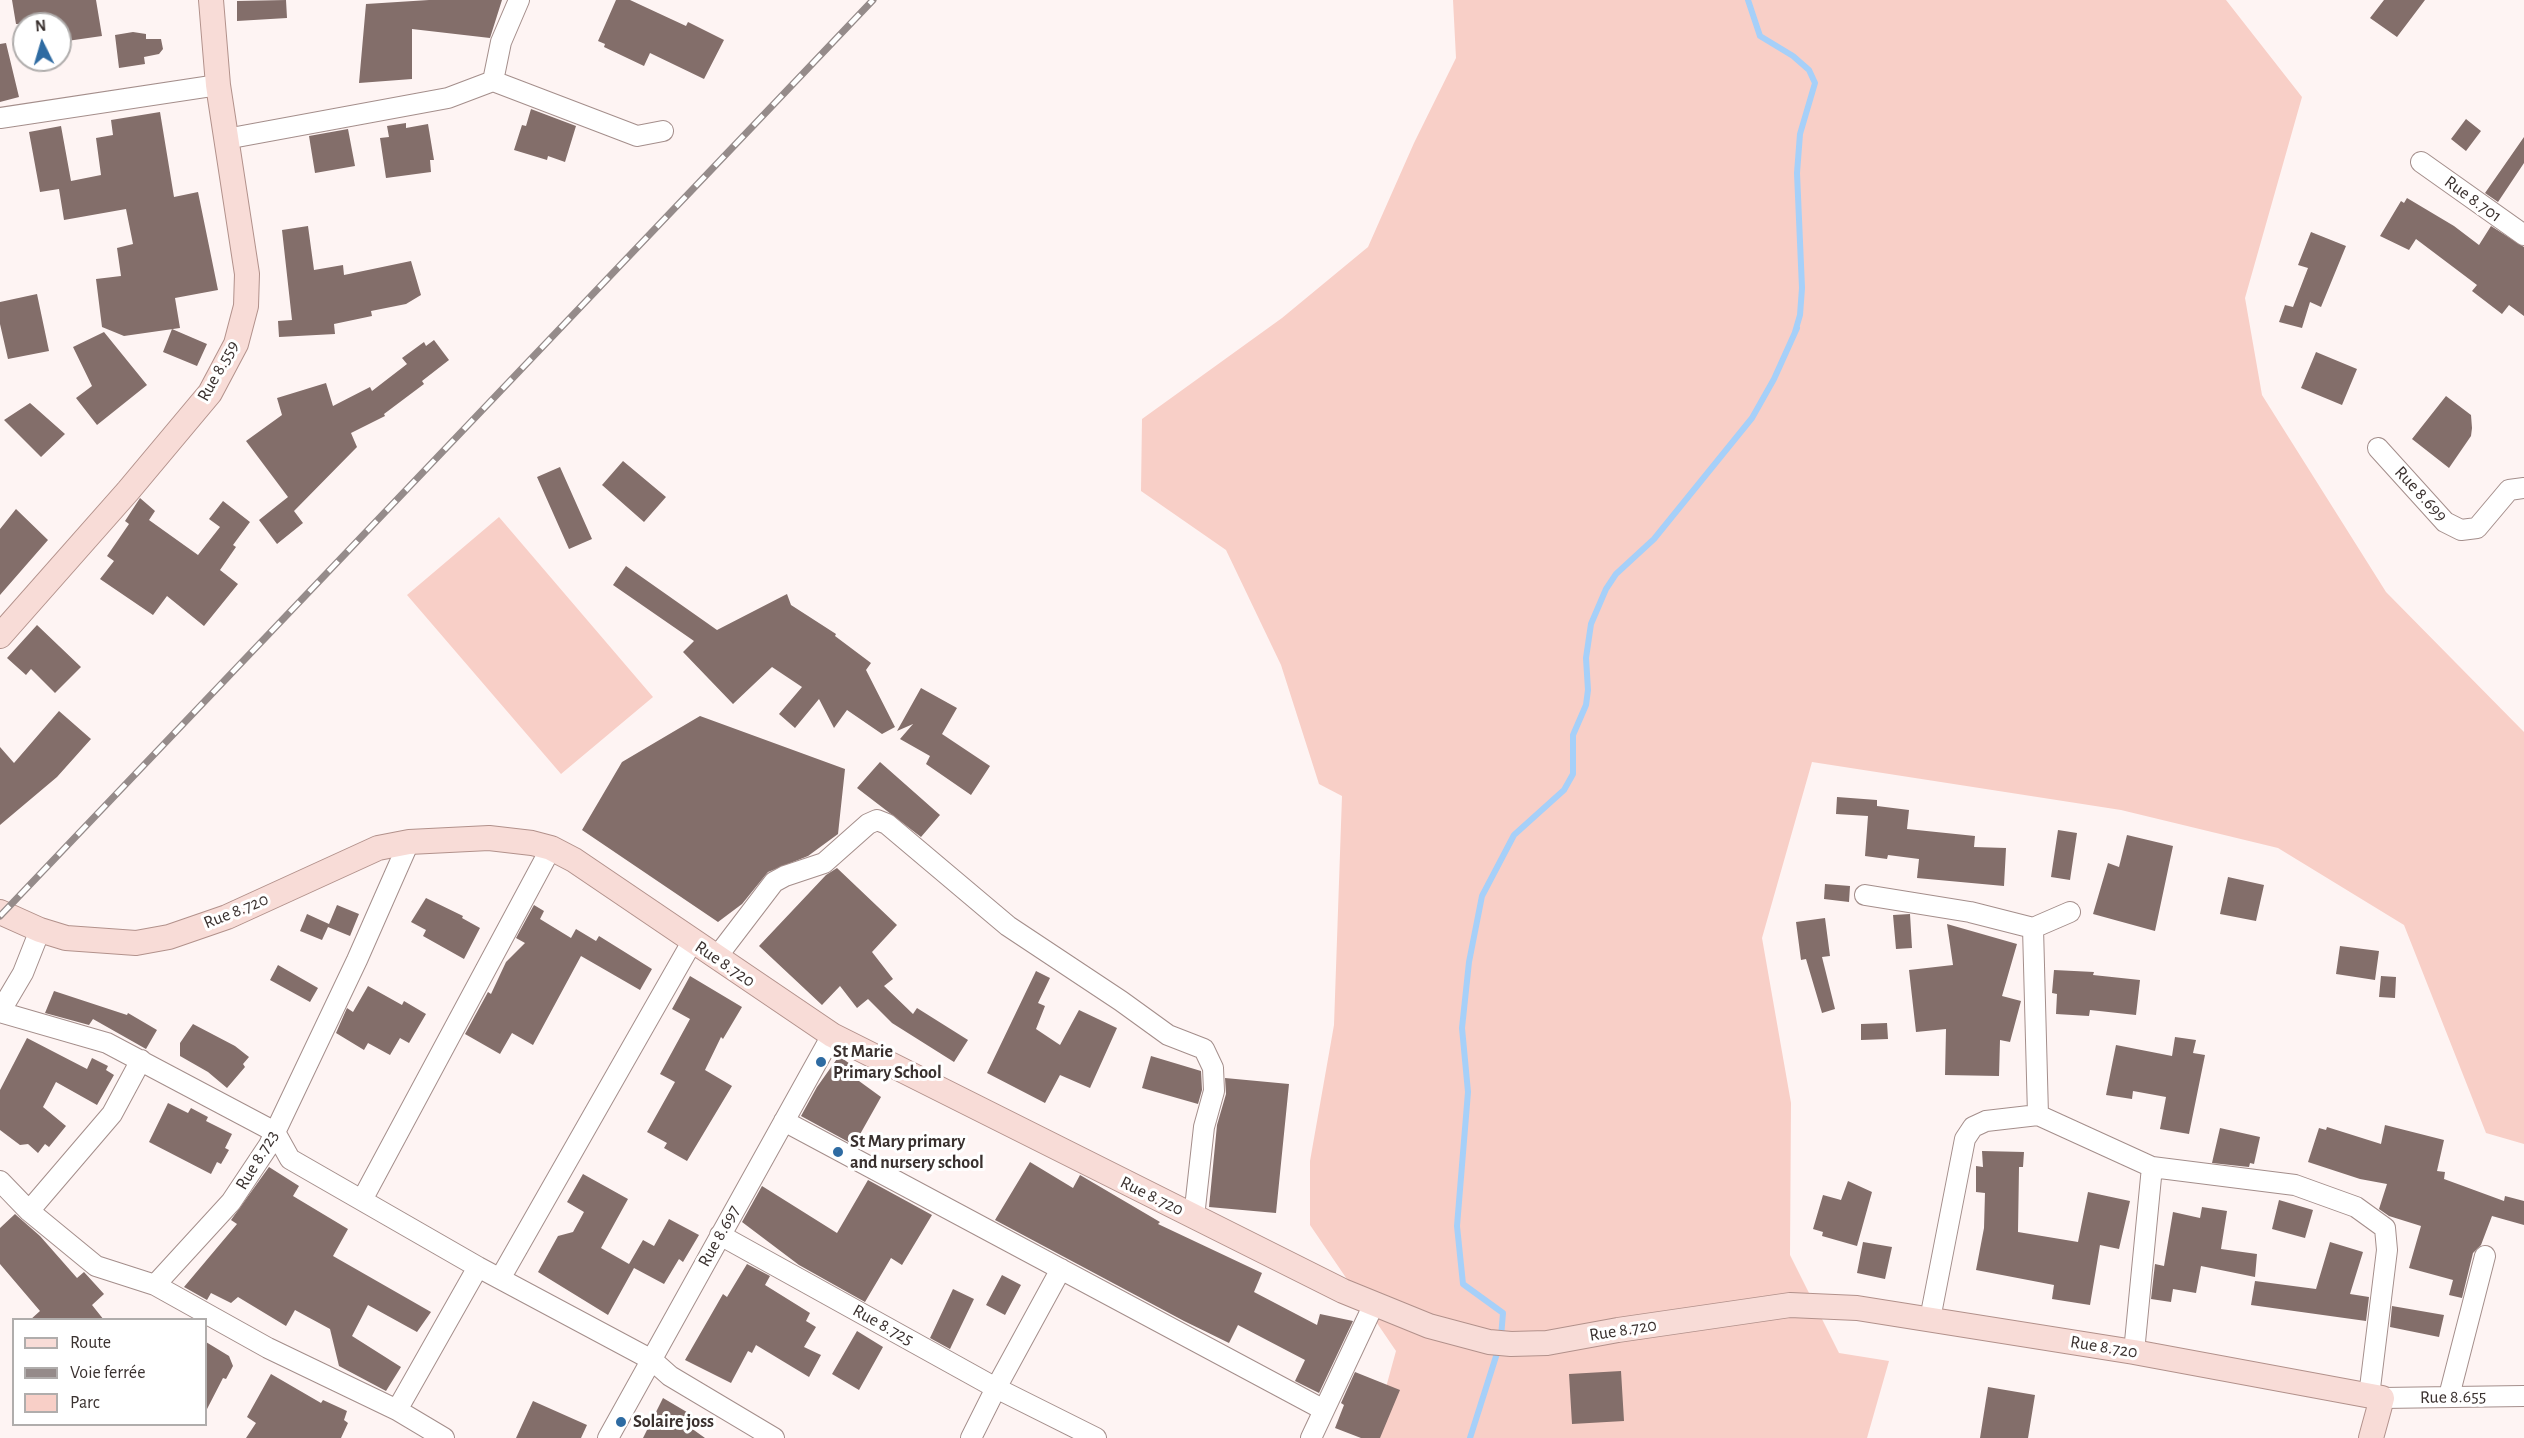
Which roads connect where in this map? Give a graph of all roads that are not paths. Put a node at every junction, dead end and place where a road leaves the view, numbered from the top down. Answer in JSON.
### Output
{"nodes":[{"id":1,"x":211,"y":0,"type":"edge"},
{"id":2,"x":519,"y":0,"type":"edge"},
{"id":3,"x":493,"y":81,"type":"junction"},
{"id":4,"x":218,"y":85,"type":"junction"},
{"id":5,"x":0,"y":118,"type":"edge"},
{"id":6,"x":663,"y":131,"type":"dead end"},
{"id":7,"x":226,"y":139,"type":"junction"},
{"id":8,"x":2421,"y":162,"type":"dead end"},
{"id":9,"x":2524,"y":235,"type":"edge"},
{"id":10,"x":2378,"y":448,"type":"dead end"},
{"id":11,"x":2524,"y":488,"type":"edge"},
{"id":12,"x":0,"y":636,"type":"edge"},
{"id":13,"x":409,"y":842,"type":"junction"},
{"id":14,"x":551,"y":848,"type":"junction"},
{"id":15,"x":1865,"y":895,"type":"dead end"},
{"id":16,"x":0,"y":912,"type":"edge"},
{"id":17,"x":2070,"y":912,"type":"dead end"},
{"id":18,"x":2033,"y":928,"type":"junction"},
{"id":19,"x":40,"y":930,"type":"junction"},
{"id":20,"x":692,"y":942,"type":"junction"},
{"id":21,"x":716,"y":958,"type":"junction"},
{"id":22,"x":0,"y":1012,"type":"edge"},
{"id":23,"x":832,"y":1035,"type":"junction"},
{"id":24,"x":141,"y":1060,"type":"junction"},
{"id":25,"x":2038,"y":1115,"type":"junction"},
{"id":26,"x":784,"y":1121,"type":"junction"},
{"id":27,"x":275,"y":1132,"type":"junction"},
{"id":28,"x":2152,"y":1167,"type":"junction"},
{"id":29,"x":0,"y":1181,"type":"edge"},
{"id":30,"x":362,"y":1200,"type":"junction"},
{"id":31,"x":29,"y":1211,"type":"junction"},
{"id":32,"x":1194,"y":1217,"type":"junction"},
{"id":33,"x":720,"y":1234,"type":"junction"},
{"id":34,"x":2485,"y":1256,"type":"dead end"},
{"id":35,"x":478,"y":1267,"type":"junction"},
{"id":36,"x":1061,"y":1269,"type":"junction"},
{"id":37,"x":501,"y":1277,"type":"junction"},
{"id":38,"x":155,"y":1285,"type":"junction"},
{"id":39,"x":1374,"y":1304,"type":"junction"},
{"id":40,"x":1930,"y":1319,"type":"junction"},
{"id":41,"x":2134,"y":1352,"type":"junction"},
{"id":42,"x":652,"y":1360,"type":"junction"},
{"id":43,"x":996,"y":1388,"type":"junction"},
{"id":44,"x":2449,"y":1396,"type":"junction"},
{"id":45,"x":2524,"y":1396,"type":"edge"},
{"id":46,"x":2376,"y":1397,"type":"junction"},
{"id":47,"x":397,"y":1410,"type":"junction"},
{"id":48,"x":1324,"y":1410,"type":"junction"},
{"id":49,"x":444,"y":1438,"type":"edge"},
{"id":50,"x":608,"y":1438,"type":"edge"},
{"id":51,"x":774,"y":1438,"type":"edge"},
{"id":52,"x":971,"y":1438,"type":"edge"},
{"id":53,"x":1096,"y":1438,"type":"edge"},
{"id":54,"x":1311,"y":1438,"type":"edge"},
{"id":55,"x":2371,"y":1438,"type":"edge"}],
"edges":[{"from":1,"to":4,"type":"main road","name":"Rue 8.559"},
{"from":2,"to":3,"type":"street"},
{"from":3,"to":6,"type":"street"},
{"from":3,"to":7,"type":"street"},
{"from":4,"to":5,"type":"street"},
{"from":4,"to":7,"type":"main road","name":"Rue 8.559"},
{"from":7,"to":12,"type":"main road","name":"Rue 8.559"},
{"from":8,"to":9,"type":"street","name":"Rue 8.701"},
{"from":10,"to":11,"type":"street","name":"Rue 8.699"},
{"from":13,"to":14,"type":"main road","name":"Rue 8.720"},
{"from":13,"to":19,"type":"main road","name":"Rue 8.720"},
{"from":13,"to":27,"type":"street","name":"Rue 8.723"},
{"from":14,"to":20,"type":"main road","name":"Rue 8.720"},
{"from":14,"to":30,"type":"street"},
{"from":15,"to":18,"type":"street"},
{"from":16,"to":19,"type":"main road","name":"Rue 8.720"},
{"from":17,"to":18,"type":"street"},
{"from":18,"to":25,"type":"street"},
{"from":19,"to":22,"type":"street"},
{"from":20,"to":21,"type":"main road","name":"Rue 8.720"},
{"from":20,"to":37,"type":"street"},
{"from":21,"to":23,"type":"main road","name":"Rue 8.720"},
{"from":21,"to":32,"type":"street"},
{"from":22,"to":24,"type":"street"},
{"from":23,"to":26,"type":"street","name":"Rue 8.697"},
{"from":23,"to":32,"type":"main road","name":"Rue 8.720"},
{"from":24,"to":27,"type":"street"},
{"from":24,"to":31,"type":"street"},
{"from":25,"to":28,"type":"street"},
{"from":25,"to":40,"type":"street"},
{"from":26,"to":33,"type":"street","name":"Rue 8.697"},
{"from":26,"to":36,"type":"street"},
{"from":27,"to":30,"type":"street"},
{"from":27,"to":38,"type":"street","name":"Rue 8.723"},
{"from":28,"to":41,"type":"street"},
{"from":28,"to":46,"type":"street"},
{"from":29,"to":31,"type":"street"},
{"from":30,"to":35,"type":"street"},
{"from":31,"to":38,"type":"street"},
{"from":32,"to":39,"type":"main road","name":"Rue 8.720"},
{"from":33,"to":42,"type":"street","name":"Rue 8.697"},
{"from":33,"to":43,"type":"street","name":"Rue 8.725"},
{"from":34,"to":44,"type":"street"},
{"from":35,"to":37,"type":"street"},
{"from":35,"to":47,"type":"street"},
{"from":36,"to":43,"type":"street"},
{"from":36,"to":48,"type":"street"},
{"from":37,"to":42,"type":"street"},
{"from":38,"to":47,"type":"street"},
{"from":39,"to":40,"type":"main road","name":"Rue 8.720"},
{"from":39,"to":48,"type":"street"},
{"from":40,"to":41,"type":"main road","name":"Rue 8.720"},
{"from":41,"to":46,"type":"main road","name":"Rue 8.720"},
{"from":42,"to":50,"type":"street","name":"Rue 8.697"},
{"from":42,"to":51,"type":"street"},
{"from":43,"to":52,"type":"street"},
{"from":43,"to":53,"type":"street","name":"Rue 8.725"},
{"from":44,"to":45,"type":"street","name":"Rue 8.655"},
{"from":44,"to":46,"type":"street","name":"Rue 8.655"},
{"from":46,"to":55,"type":"main road"},
{"from":47,"to":49,"type":"street"},
{"from":48,"to":54,"type":"street"}]}
